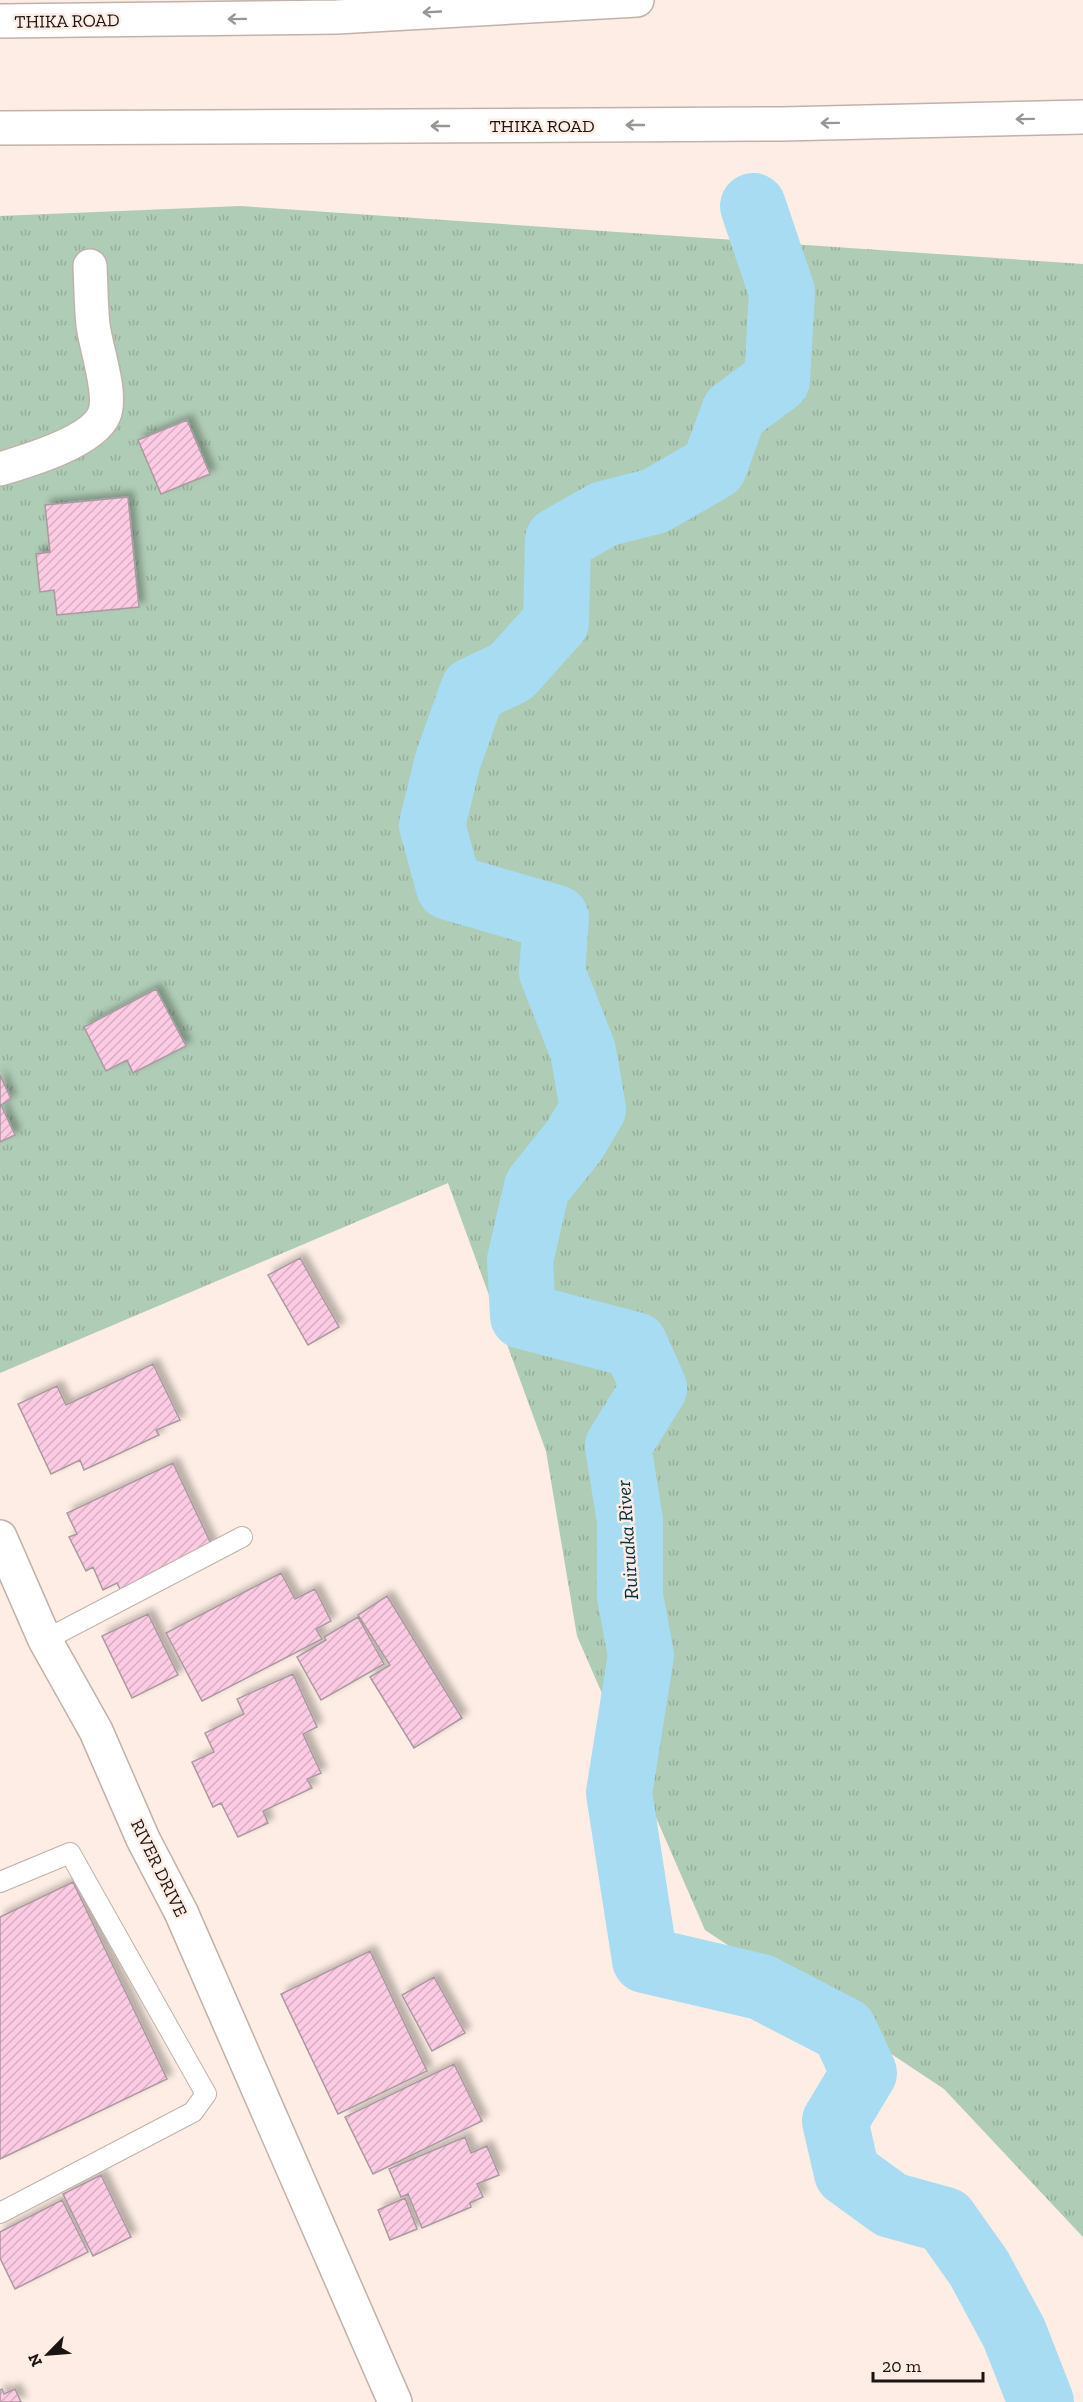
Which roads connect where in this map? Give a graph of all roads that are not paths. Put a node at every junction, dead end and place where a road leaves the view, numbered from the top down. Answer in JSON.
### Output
{"nodes":[{"id":1,"x":637,"y":0,"type":"edge"},
{"id":2,"x":0,"y":21,"type":"edge"},
{"id":3,"x":1083,"y":117,"type":"edge"},
{"id":4,"x":0,"y":128,"type":"edge"},
{"id":5,"x":90,"y":266,"type":"dead end"},
{"id":6,"x":0,"y":469,"type":"edge"},
{"id":7,"x":0,"y":1537,"type":"edge"},
{"id":8,"x":242,"y":1537,"type":"dead end"},
{"id":9,"x":45,"y":1640,"type":"junction"},
{"id":10,"x":0,"y":1881,"type":"edge"},
{"id":11,"x":0,"y":2213,"type":"edge"},
{"id":12,"x":395,"y":2402,"type":"edge"}],
"edges":[{"from":1,"to":2,"type":"main road","name":"THIKA ROAD","one_way":true},
{"from":3,"to":4,"type":"main road","name":"THIKA ROAD","one_way":true},
{"from":5,"to":6,"type":"main road"},
{"from":7,"to":9,"type":"main road","name":"RIVER DRIVE"},
{"from":8,"to":9,"type":"lane"},
{"from":9,"to":12,"type":"main road","name":"RIVER DRIVE"},
{"from":10,"to":11,"type":"lane"}]}
